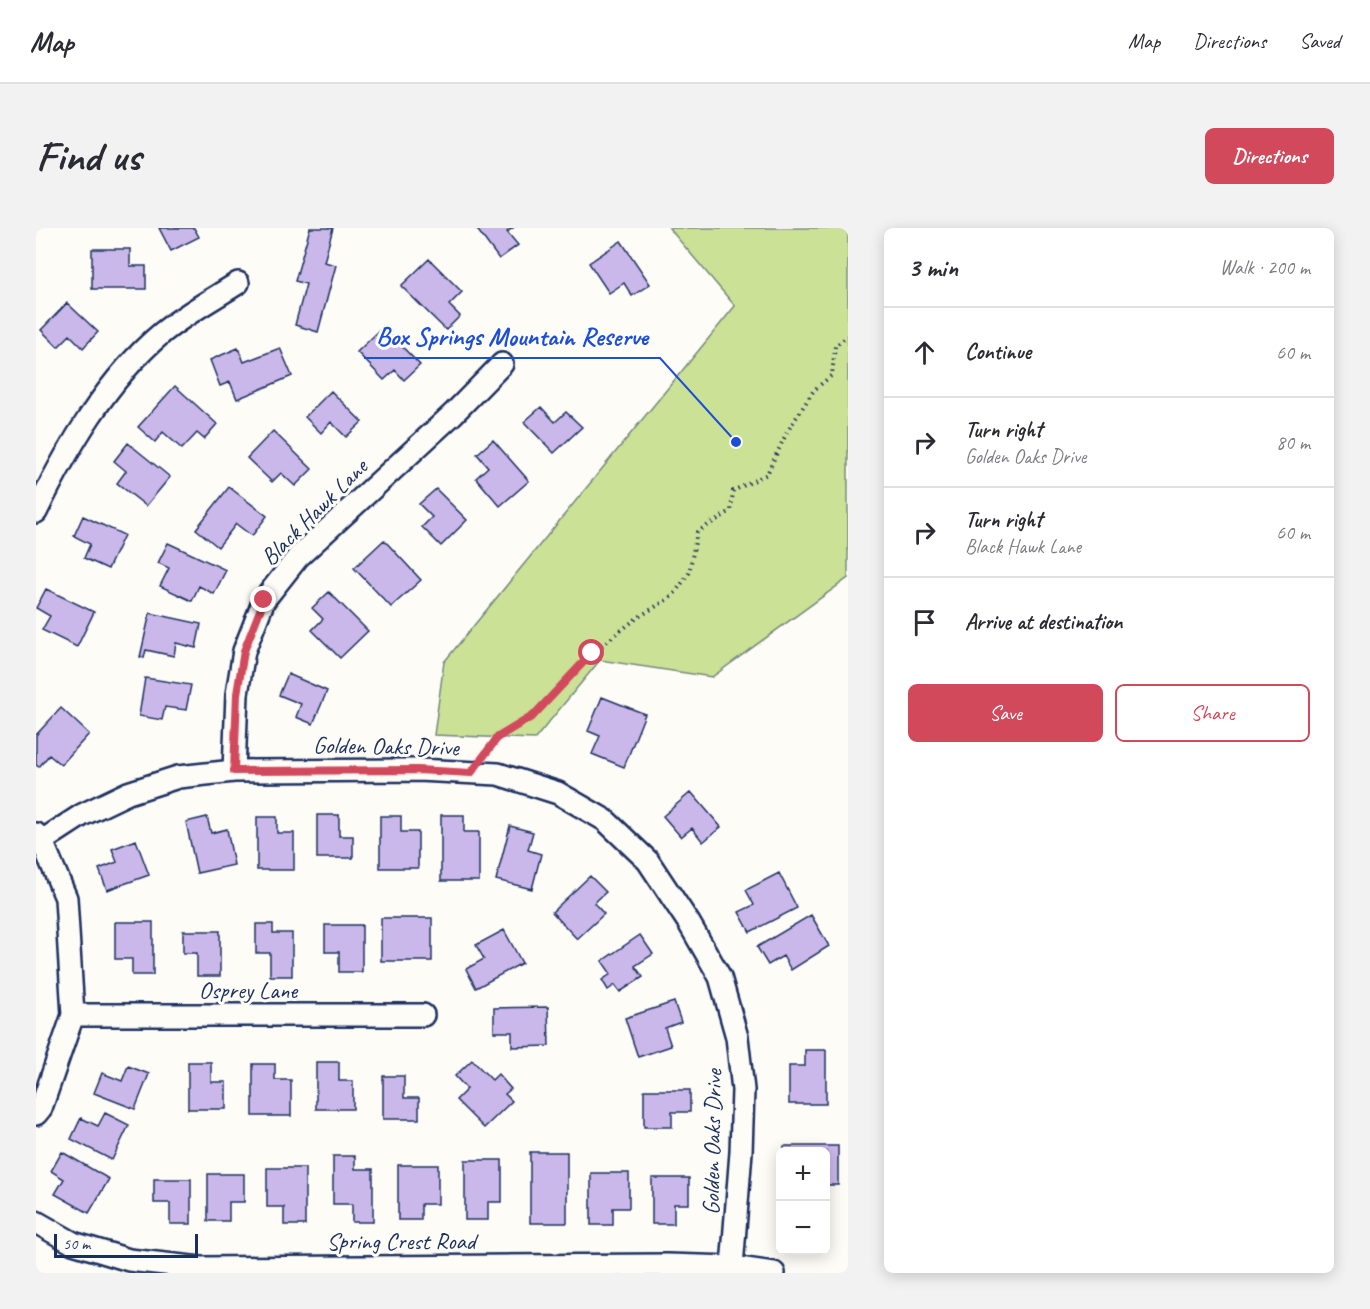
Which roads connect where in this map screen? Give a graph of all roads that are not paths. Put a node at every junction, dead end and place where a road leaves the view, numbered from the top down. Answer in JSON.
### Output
{"nodes":[{"id":1,"x":238,"y":283,"type":"dead end"},
{"id":2,"x":502,"y":364,"type":"dead end"},
{"id":3,"x":36,"y":512,"type":"edge"},
{"id":4,"x":234,"y":771,"type":"junction"},
{"id":5,"x":39,"y":837,"type":"edge"},
{"id":6,"x":73,"y":1015,"type":"junction"},
{"id":7,"x":423,"y":1015,"type":"dead end"},
{"id":8,"x":36,"y":1114,"type":"edge"},
{"id":9,"x":36,"y":1222,"type":"edge"},
{"id":10,"x":732,"y":1267,"type":"junction"},
{"id":11,"x":774,"y":1273,"type":"edge"}],
"edges":[{"from":1,"to":3,"type":"street"},
{"from":2,"to":4,"type":"street","name":"Black Hawk Lane"},
{"from":4,"to":5,"type":"street","name":"Golden Oaks Drive"},
{"from":4,"to":10,"type":"street","name":"Golden Oaks Drive"},
{"from":5,"to":6,"type":"street"},
{"from":6,"to":7,"type":"street","name":"Osprey Lane"},
{"from":6,"to":8,"type":"street"},
{"from":9,"to":10,"type":"street","name":"Spring Crest Road"},
{"from":10,"to":11,"type":"street","name":"Spring Crest Road"}]}
